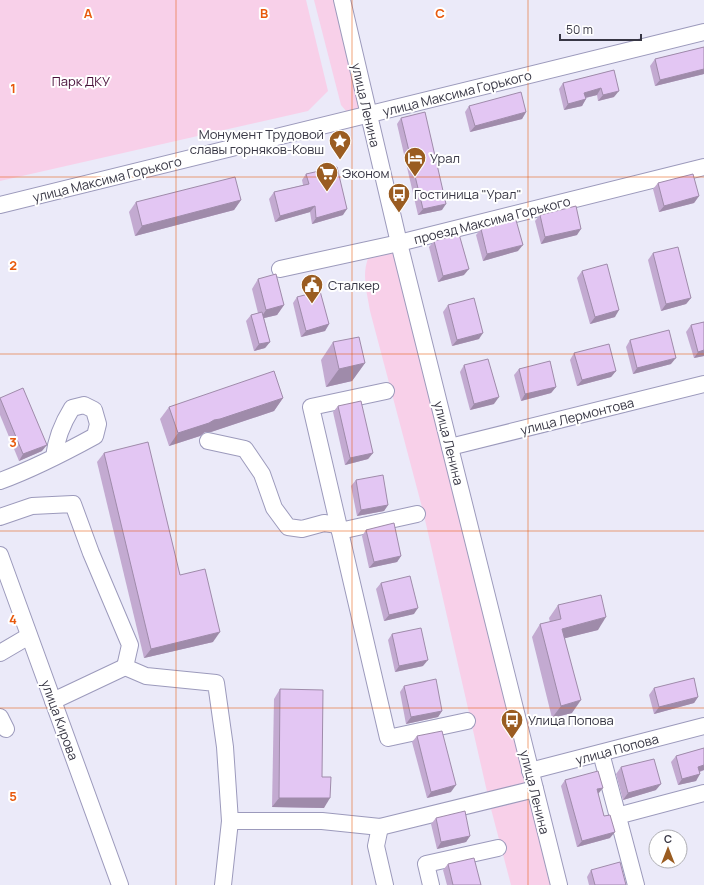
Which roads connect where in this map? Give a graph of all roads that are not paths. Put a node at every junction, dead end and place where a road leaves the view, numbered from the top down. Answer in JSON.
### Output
{"nodes":[{"id":1,"x":342,"y":0,"type":"edge"},
{"id":2,"x":704,"y":32,"type":"edge"},
{"id":3,"x":368,"y":115,"type":"junction"},
{"id":4,"x":704,"y":167,"type":"edge"},
{"id":5,"x":0,"y":205,"type":"edge"},
{"id":6,"x":398,"y":243,"type":"junction"},
{"id":7,"x":280,"y":269,"type":"dead end"},
{"id":8,"x":704,"y":384,"type":"edge"},
{"id":9,"x":386,"y":391,"type":"dead end"},
{"id":10,"x":208,"y":441,"type":"dead end"},
{"id":11,"x":450,"y":447,"type":"junction"},
{"id":12,"x":54,"y":457,"type":"dead end"},
{"id":13,"x":0,"y":481,"type":"edge"},
{"id":14,"x":417,"y":514,"type":"dead end"},
{"id":15,"x":0,"y":517,"type":"edge"},
{"id":16,"x":339,"y":528,"type":"junction"},
{"id":17,"x":0,"y":555,"type":"edge"},
{"id":18,"x":29,"y":636,"type":"junction"},
{"id":19,"x":0,"y":653,"type":"edge"},
{"id":20,"x":125,"y":667,"type":"junction"},
{"id":21,"x":53,"y":701,"type":"junction"},
{"id":22,"x":467,"y":721,"type":"dead end"},
{"id":23,"x":704,"y":726,"type":"edge"},
{"id":24,"x":602,"y":753,"type":"junction"},
{"id":25,"x":530,"y":771,"type":"junction"},
{"id":26,"x":535,"y":789,"type":"junction"},
{"id":27,"x":704,"y":793,"type":"edge"},
{"id":28,"x":617,"y":816,"type":"junction"},
{"id":29,"x":230,"y":821,"type":"junction"},
{"id":30,"x":380,"y":827,"type":"junction"},
{"id":31,"x":498,"y":848,"type":"dead end"},
{"id":32,"x":120,"y":885,"type":"edge"},
{"id":33,"x":223,"y":885,"type":"edge"},
{"id":34,"x":385,"y":885,"type":"edge"},
{"id":35,"x":431,"y":885,"type":"edge"},
{"id":36,"x":559,"y":885,"type":"edge"},
{"id":37,"x":636,"y":885,"type":"edge"}],
"edges":[{"from":1,"to":3,"type":"street","name":"улица Ленина"},
{"from":2,"to":3,"type":"street","name":"улица Максима Горького"},
{"from":3,"to":5,"type":"street","name":"улица Максима Горького"},
{"from":3,"to":6,"type":"street","name":"улица Ленина"},
{"from":4,"to":6,"type":"street","name":"проезд Максима Горького"},
{"from":6,"to":7,"type":"street","name":"проезд Максима Горького"},
{"from":6,"to":11,"type":"street","name":"улица Ленина"},
{"from":8,"to":11,"type":"street","name":"улица Лермонтова"},
{"from":9,"to":16,"type":"street"},
{"from":10,"to":16,"type":"street"},
{"from":11,"to":25,"type":"street","name":"улица Ленина"},
{"from":12,"to":13,"type":"street"},
{"from":14,"to":16,"type":"street"},
{"from":15,"to":20,"type":"street"},
{"from":16,"to":22,"type":"street"},
{"from":17,"to":18,"type":"street","name":"улица Кирова"},
{"from":18,"to":19,"type":"street"},
{"from":18,"to":21,"type":"street","name":"улица Кирова"},
{"from":20,"to":21,"type":"street"},
{"from":20,"to":29,"type":"street"},
{"from":21,"to":32,"type":"street","name":"улица Кирова"},
{"from":23,"to":24,"type":"street","name":"улица Попова"},
{"from":24,"to":25,"type":"street","name":"улица Попова"},
{"from":24,"to":28,"type":"street"},
{"from":25,"to":26,"type":"street","name":"улица Ленина"},
{"from":26,"to":30,"type":"street"},
{"from":26,"to":36,"type":"street","name":"улица Ленина"},
{"from":27,"to":28,"type":"street"},
{"from":28,"to":37,"type":"street"},
{"from":29,"to":30,"type":"street"},
{"from":29,"to":33,"type":"street"},
{"from":30,"to":34,"type":"street"},
{"from":31,"to":35,"type":"street"}]}
